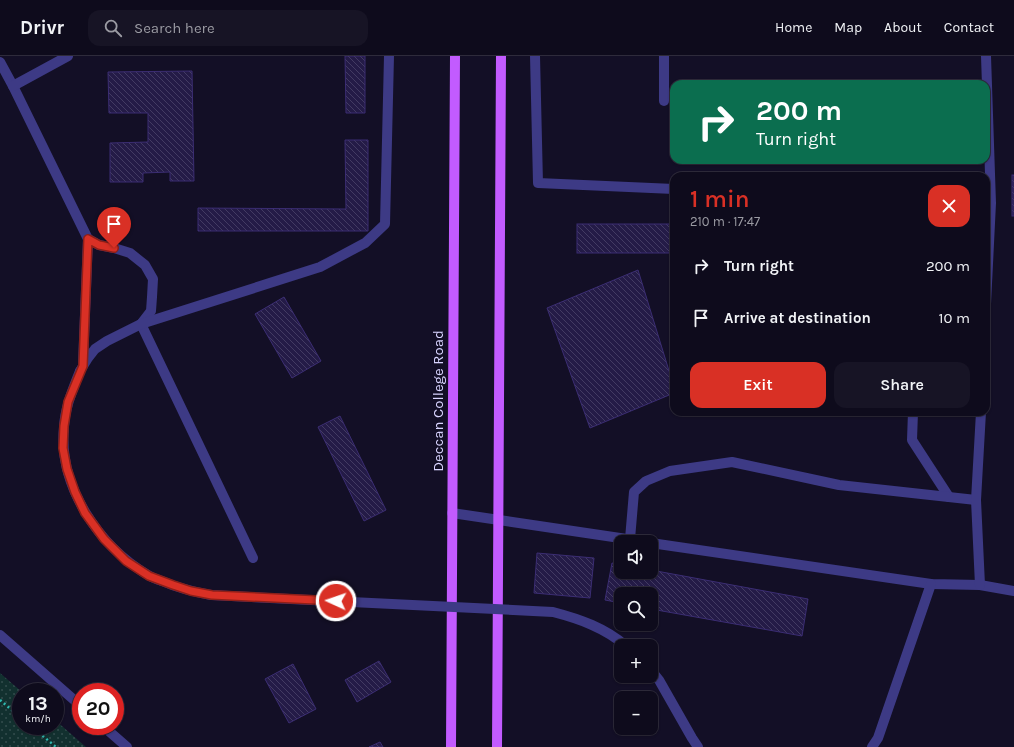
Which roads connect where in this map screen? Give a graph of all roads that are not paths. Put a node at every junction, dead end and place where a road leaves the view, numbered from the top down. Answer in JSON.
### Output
{"nodes":[{"id":1,"x":68,"y":56,"type":"edge"},
{"id":2,"x":389,"y":56,"type":"edge"},
{"id":3,"x":455,"y":56,"type":"edge"},
{"id":4,"x":501,"y":56,"type":"edge"},
{"id":5,"x":535,"y":56,"type":"edge"},
{"id":6,"x":664,"y":56,"type":"edge"},
{"id":7,"x":986,"y":56,"type":"edge"},
{"id":8,"x":0,"y":62,"type":"edge"},
{"id":9,"x":986,"y":80,"type":"edge"},
{"id":10,"x":13,"y":86,"type":"junction"},
{"id":11,"x":664,"y":101,"type":"dead end"},
{"id":12,"x":670,"y":189,"type":"edge"},
{"id":13,"x":88,"y":239,"type":"junction"},
{"id":14,"x":141,"y":324,"type":"junction"},
{"id":15,"x":81,"y":369,"type":"junction"},
{"id":16,"x":913,"y":416,"type":"edge"},
{"id":17,"x":981,"y":416,"type":"edge"},
{"id":18,"x":949,"y":497,"type":"junction"},
{"id":19,"x":976,"y":500,"type":"junction"},
{"id":20,"x":452,"y":513,"type":"junction"},
{"id":21,"x":498,"y":520,"type":"junction"},
{"id":22,"x":630,"y":535,"type":"edge"},
{"id":23,"x":614,"y":538,"type":"edge"},
{"id":24,"x":658,"y":544,"type":"edge"},
{"id":25,"x":254,"y":558,"type":"dead end"},
{"id":26,"x":931,"y":584,"type":"junction"},
{"id":27,"x":980,"y":585,"type":"junction"},
{"id":28,"x":1014,"y":591,"type":"edge"},
{"id":29,"x":0,"y":635,"type":"edge"},
{"id":30,"x":616,"y":639,"type":"edge"},
{"id":31,"x":658,"y":679,"type":"edge"},
{"id":32,"x":72,"y":698,"type":"edge"},
{"id":33,"x":113,"y":735,"type":"edge"},
{"id":34,"x":875,"y":743,"type":"edge"},
{"id":35,"x":127,"y":747,"type":"edge"},
{"id":36,"x":451,"y":747,"type":"edge"},
{"id":37,"x":497,"y":747,"type":"edge"},
{"id":38,"x":698,"y":747,"type":"edge"}],
"edges":[{"from":1,"to":10,"type":"street"},
{"from":2,"to":14,"type":"street"},
{"from":3,"to":20,"type":"main road","name":"Deccan College Road"},
{"from":4,"to":21,"type":"main road"},
{"from":5,"to":12,"type":"street"},
{"from":6,"to":11,"type":"street"},
{"from":7,"to":9,"type":"street"},
{"from":8,"to":10,"type":"street"},
{"from":10,"to":13,"type":"street"},
{"from":13,"to":14,"type":"street"},
{"from":13,"to":15,"type":"street"},
{"from":14,"to":15,"type":"street"},
{"from":14,"to":25,"type":"street"},
{"from":15,"to":30,"type":"street","bridge":true},
{"from":16,"to":18,"type":"street"},
{"from":17,"to":19,"type":"street"},
{"from":18,"to":19,"type":"street"},
{"from":18,"to":22,"type":"street"},
{"from":19,"to":27,"type":"street"},
{"from":20,"to":21,"type":"street"},
{"from":20,"to":36,"type":"main road","name":"Deccan College Road"},
{"from":21,"to":23,"type":"street"},
{"from":21,"to":37,"type":"main road"},
{"from":24,"to":26,"type":"street"},
{"from":26,"to":27,"type":"street"},
{"from":26,"to":34,"type":"street"},
{"from":27,"to":28,"type":"street"},
{"from":29,"to":32,"type":"street"},
{"from":31,"to":38,"type":"street"},
{"from":33,"to":35,"type":"street"}]}
